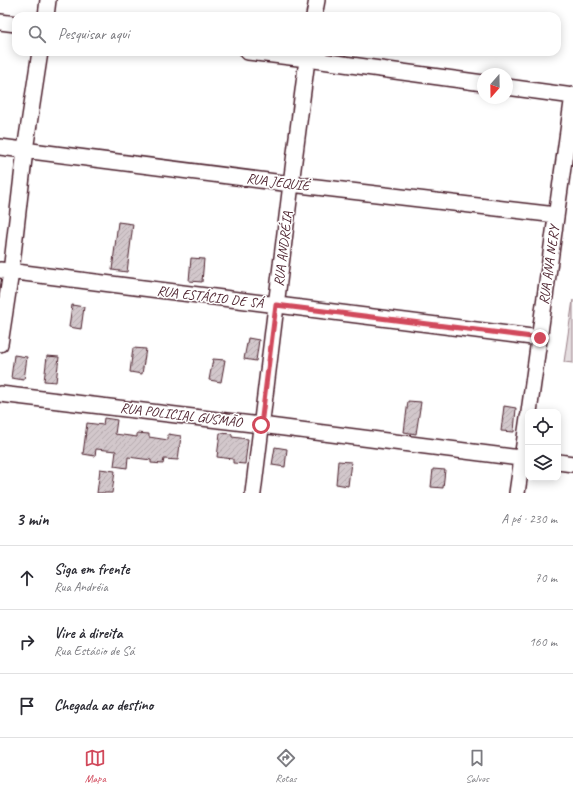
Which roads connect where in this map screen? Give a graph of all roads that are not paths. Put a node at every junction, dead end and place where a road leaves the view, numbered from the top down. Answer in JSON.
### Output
{"nodes":[{"id":1,"x":48,"y":0,"type":"edge"},
{"id":2,"x":317,"y":0,"type":"edge"},
{"id":3,"x":46,"y":12,"type":"edge"},
{"id":4,"x":315,"y":12,"type":"edge"},
{"id":5,"x":0,"y":22,"type":"edge"},
{"id":6,"x":12,"y":24,"type":"edge"},
{"id":7,"x":39,"y":56,"type":"edge"},
{"id":8,"x":308,"y":56,"type":"edge"},
{"id":9,"x":477,"y":82,"type":"edge"},
{"id":10,"x":513,"y":88,"type":"edge"},
{"id":11,"x":573,"y":95,"type":"edge"},
{"id":12,"x":0,"y":147,"type":"edge"},
{"id":13,"x":25,"y":150,"type":"junction"},
{"id":14,"x":291,"y":184,"type":"junction"},
{"id":15,"x":556,"y":215,"type":"junction"},
{"id":16,"x":6,"y":271,"type":"edge"},
{"id":17,"x":276,"y":305,"type":"junction"},
{"id":18,"x":540,"y":338,"type":"junction"},
{"id":19,"x":0,"y":344,"type":"edge"},
{"id":20,"x":0,"y":394,"type":"edge"},
{"id":21,"x":529,"y":409,"type":"edge"},
{"id":22,"x":261,"y":425,"type":"junction"},
{"id":23,"x":525,"y":458,"type":"edge"},
{"id":24,"x":561,"y":462,"type":"edge"},
{"id":25,"x":573,"y":464,"type":"edge"},
{"id":26,"x":253,"y":493,"type":"edge"},
{"id":27,"x":517,"y":493,"type":"edge"}],
"edges":[{"from":1,"to":3,"type":"street"},
{"from":2,"to":4,"type":"street"},
{"from":5,"to":6,"type":"street"},
{"from":7,"to":13,"type":"street"},
{"from":8,"to":9,"type":"street"},
{"from":8,"to":14,"type":"street","name":"RUA ANDRÉIA"},
{"from":10,"to":11,"type":"street"},
{"from":11,"to":15,"type":"street","name":"RUA ANA NERY"},
{"from":12,"to":13,"type":"street","name":"RUA JEQUIÉ"},
{"from":13,"to":14,"type":"street","name":"RUA JEQUIÉ"},
{"from":13,"to":16,"type":"street"},
{"from":14,"to":15,"type":"street","name":"RUA JEQUIÉ"},
{"from":14,"to":17,"type":"street","name":"RUA ANDRÉIA"},
{"from":15,"to":18,"type":"street","name":"RUA ANA NERY"},
{"from":16,"to":17,"type":"street","name":"RUA ESTÁCIO DE SÁ"},
{"from":16,"to":19,"type":"street"},
{"from":17,"to":18,"type":"street","name":"RUA ESTÁCIO DE SÁ"},
{"from":17,"to":22,"type":"street","name":"RUA ANDRÉIA"},
{"from":18,"to":21,"type":"street","name":"RUA ANA NERY"},
{"from":20,"to":22,"type":"street","name":"RUA POLICIAL GUSMÃO"},
{"from":22,"to":23,"type":"street","name":"RUA POLICIAL GUSMÃO"},
{"from":22,"to":26,"type":"street","name":"RUA ANDRÉIA"},
{"from":23,"to":27,"type":"street"},
{"from":24,"to":25,"type":"street"}]}
